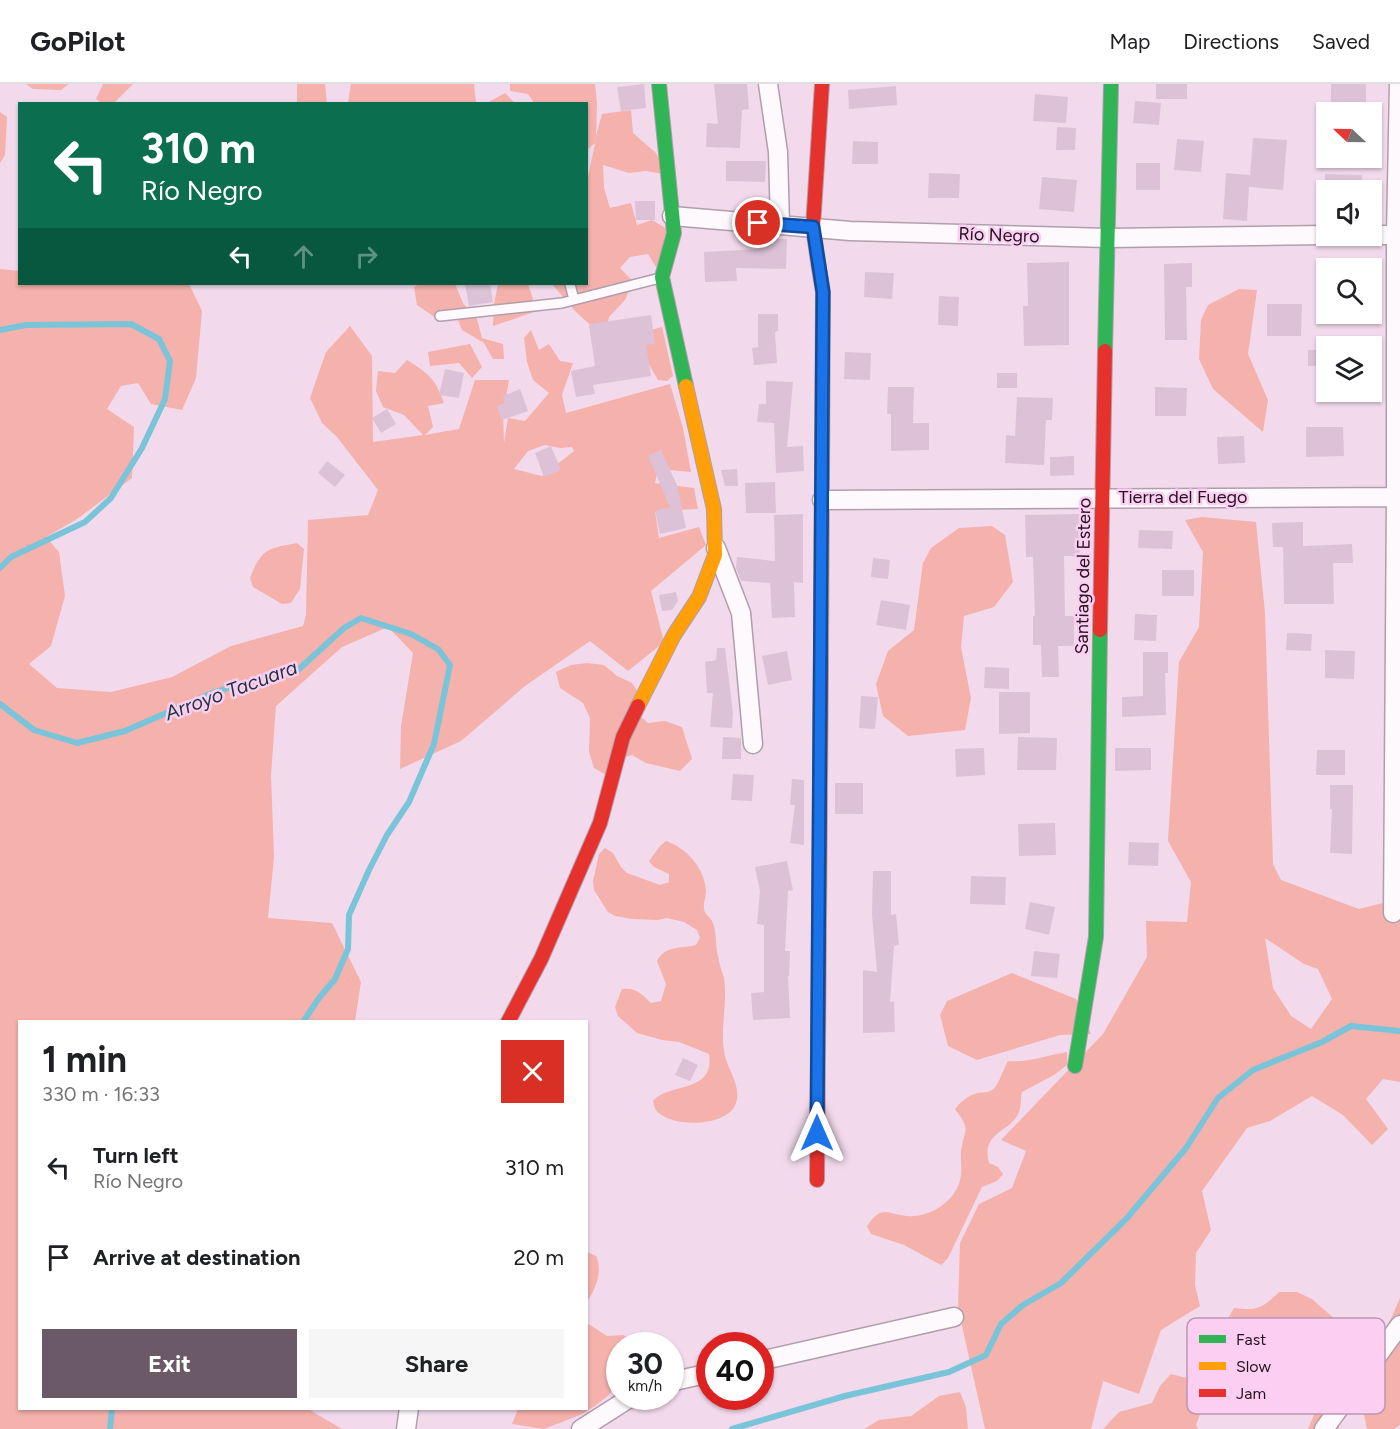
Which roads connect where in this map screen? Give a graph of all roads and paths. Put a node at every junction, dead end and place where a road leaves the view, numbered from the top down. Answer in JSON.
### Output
{"nodes":[{"id":1,"x":659,"y":84,"type":"edge"},
{"id":2,"x":768,"y":84,"type":"edge"},
{"id":3,"x":822,"y":84,"type":"edge"},
{"id":4,"x":1111,"y":84,"type":"edge"},
{"id":5,"x":1399,"y":84,"type":"edge"},
{"id":6,"x":672,"y":216,"type":"junction"},
{"id":7,"x":780,"y":225,"type":"junction"},
{"id":8,"x":813,"y":227,"type":"junction"},
{"id":9,"x":1316,"y":235,"type":"edge"},
{"id":10,"x":1382,"y":235,"type":"edge"},
{"id":11,"x":1398,"y":235,"type":"edge"},
{"id":12,"x":1108,"y":238,"type":"junction"},
{"id":13,"x":662,"y":277,"type":"junction"},
{"id":14,"x":570,"y":285,"type":"edge"},
{"id":15,"x":574,"y":300,"type":"junction"},
{"id":16,"x":441,"y":316,"type":"dead end"},
{"id":17,"x":1102,"y":497,"type":"junction"},
{"id":18,"x":1398,"y":497,"type":"edge"},
{"id":19,"x":822,"y":500,"type":"junction"},
{"id":20,"x":715,"y":546,"type":"junction"},
{"id":21,"x":753,"y":744,"type":"dead end"},
{"id":22,"x":1393,"y":913,"type":"dead end"},
{"id":23,"x":509,"y":1020,"type":"edge"},
{"id":24,"x":1075,"y":1066,"type":"dead end"},
{"id":25,"x":817,"y":1180,"type":"dead end"},
{"id":26,"x":954,"y":1317,"type":"dead end"},
{"id":27,"x":1400,"y":1325,"type":"edge"},
{"id":28,"x":1385,"y":1346,"type":"edge"},
{"id":29,"x":774,"y":1358,"type":"edge"},
{"id":30,"x":409,"y":1410,"type":"edge"},
{"id":31,"x":611,"y":1410,"type":"edge"},
{"id":32,"x":1335,"y":1414,"type":"edge"},
{"id":33,"x":406,"y":1429,"type":"edge"},
{"id":34,"x":581,"y":1429,"type":"edge"},
{"id":35,"x":1324,"y":1429,"type":"edge"}],
"edges":[{"from":1,"to":6,"type":"street"},
{"from":2,"to":7,"type":"street"},
{"from":3,"to":8,"type":"street"},
{"from":4,"to":12,"type":"street","name":"Santiago del Estero"},
{"from":5,"to":11,"type":"street"},
{"from":6,"to":7,"type":"street","name":"Río Negro"},
{"from":6,"to":13,"type":"street"},
{"from":7,"to":8,"type":"street","name":"Río Negro"},
{"from":8,"to":12,"type":"street","name":"Río Negro"},
{"from":8,"to":19,"type":"street"},
{"from":9,"to":12,"type":"street","name":"Río Negro"},
{"from":10,"to":11,"type":"street"},
{"from":11,"to":18,"type":"street"},
{"from":12,"to":17,"type":"street","name":"Santiago del Estero"},
{"from":13,"to":15,"type":"lane"},
{"from":13,"to":20,"type":"street"},
{"from":14,"to":15,"type":"lane"},
{"from":15,"to":16,"type":"lane"},
{"from":17,"to":18,"type":"street","name":"Tierra del Fuego"},
{"from":17,"to":19,"type":"street","name":"Tierra del Fuego"},
{"from":17,"to":24,"type":"street","name":"Santiago del Estero"},
{"from":18,"to":22,"type":"street"},
{"from":19,"to":25,"type":"street"},
{"from":20,"to":21,"type":"street"},
{"from":20,"to":23,"type":"street"},
{"from":26,"to":29,"type":"street"},
{"from":27,"to":28,"type":"street"},
{"from":30,"to":33,"type":"street"},
{"from":31,"to":34,"type":"street"},
{"from":32,"to":35,"type":"street"}]}
